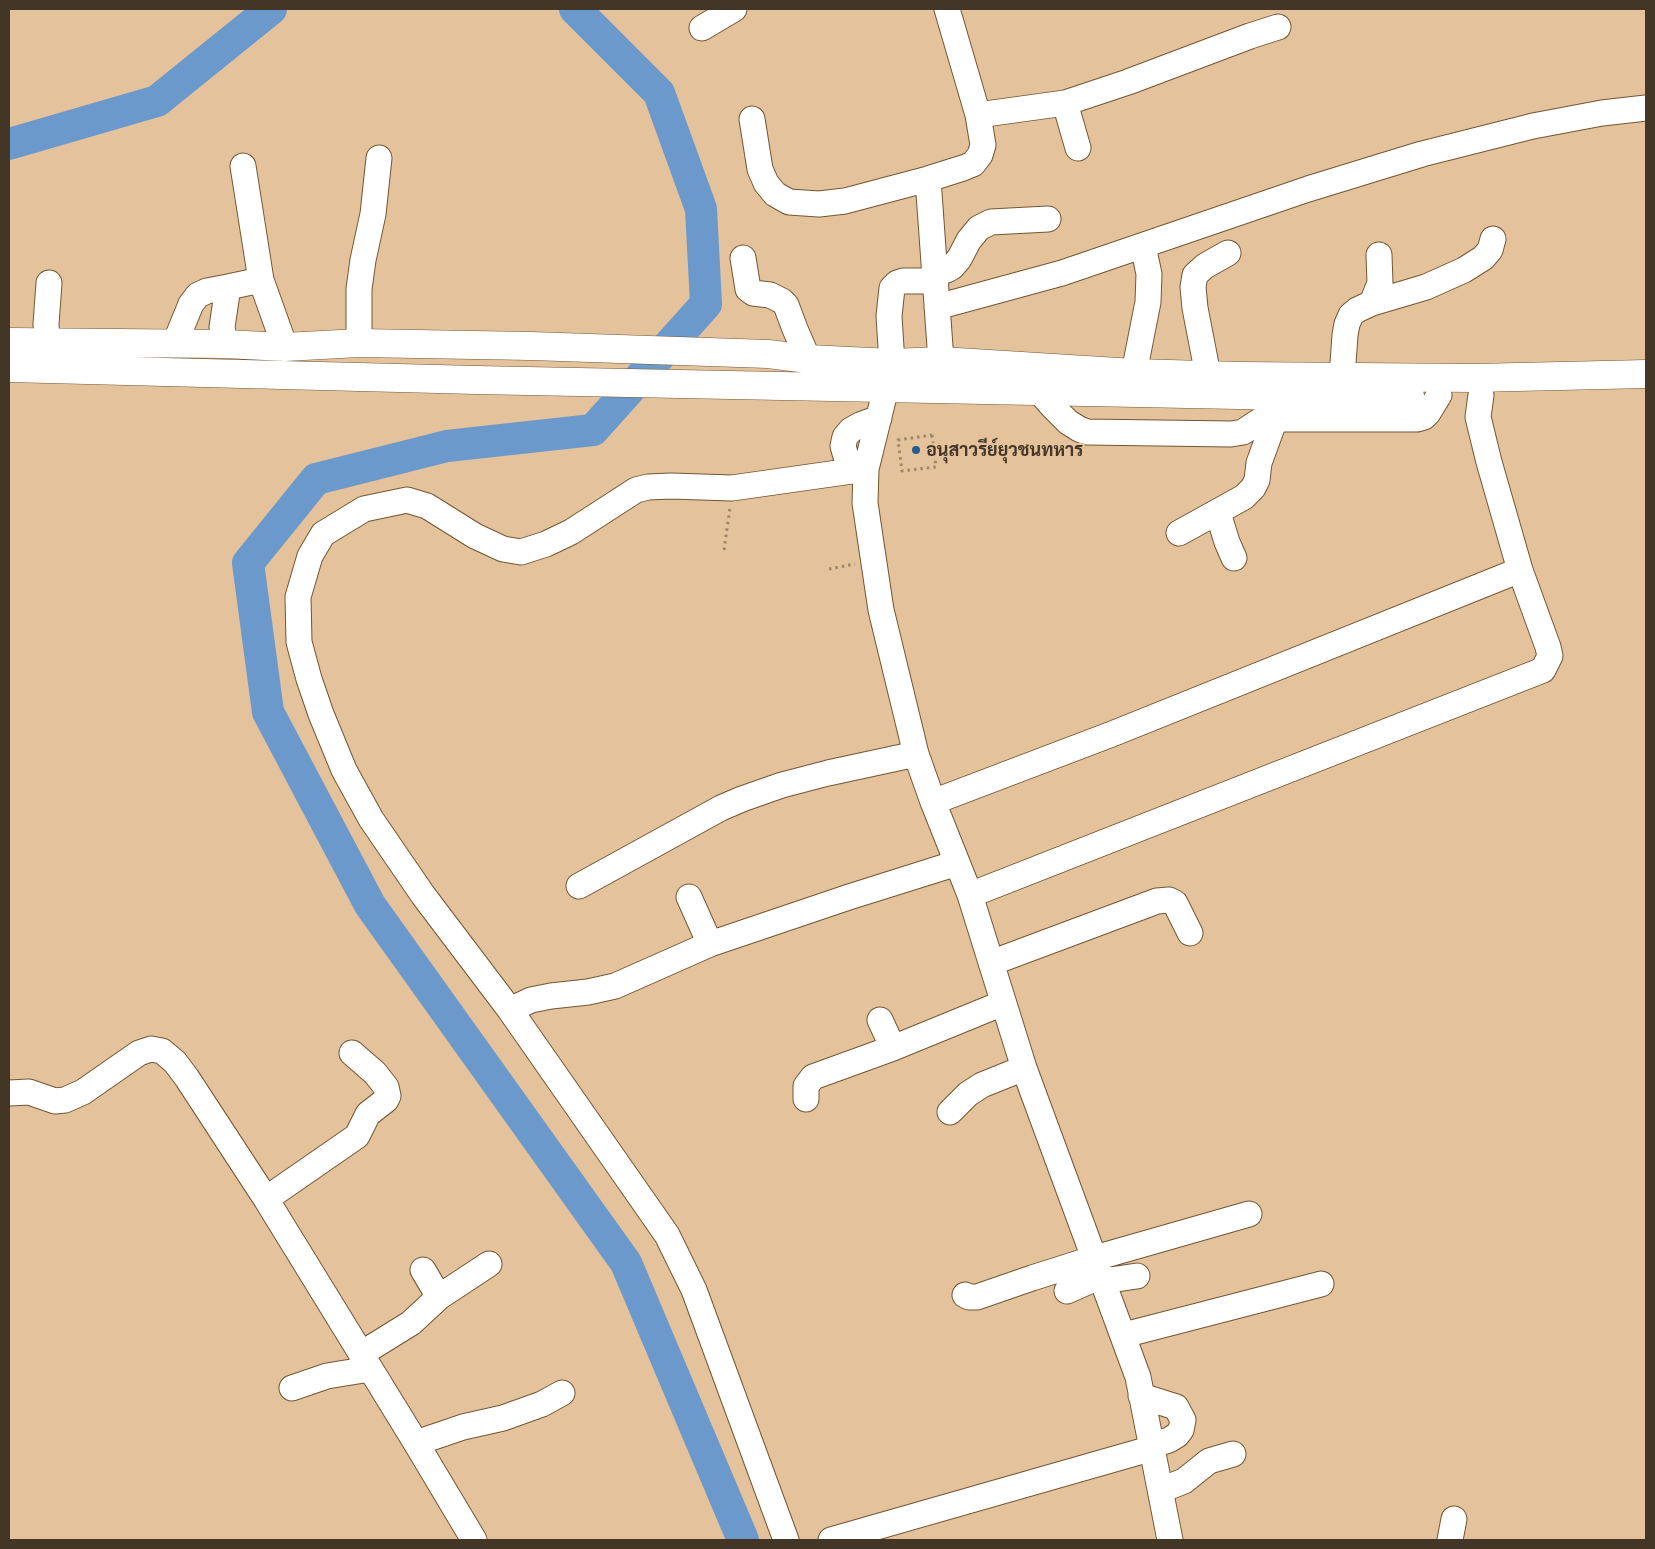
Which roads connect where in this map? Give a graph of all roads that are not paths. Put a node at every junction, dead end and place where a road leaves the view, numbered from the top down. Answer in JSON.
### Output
{"nodes":[{"id":1,"x":734,"y":9,"type":"edge"},
{"id":2,"x":947,"y":9,"type":"edge"},
{"id":3,"x":702,"y":28,"type":"dead end"},
{"id":4,"x":1278,"y":28,"type":"dead end"},
{"id":5,"x":1065,"y":103,"type":"junction"},
{"id":6,"x":1646,"y":108,"type":"edge"},
{"id":7,"x":978,"y":115,"type":"junction"},
{"id":8,"x":752,"y":119,"type":"dead end"},
{"id":9,"x":1078,"y":148,"type":"dead end"},
{"id":10,"x":379,"y":158,"type":"dead end"},
{"id":11,"x":242,"y":166,"type":"dead end"},
{"id":12,"x":928,"y":179,"type":"junction"},
{"id":13,"x":1048,"y":219,"type":"dead end"},
{"id":14,"x":1493,"y":239,"type":"dead end"},
{"id":15,"x":1143,"y":246,"type":"junction"},
{"id":16,"x":1228,"y":253,"type":"dead end"},
{"id":17,"x":1379,"y":255,"type":"dead end"},
{"id":18,"x":743,"y":258,"type":"dead end"},
{"id":19,"x":935,"y":276,"type":"junction"},
{"id":20,"x":260,"y":280,"type":"junction"},
{"id":21,"x":50,"y":283,"type":"dead end"},
{"id":22,"x":228,"y":287,"type":"junction"},
{"id":23,"x":1372,"y":303,"type":"junction"},
{"id":24,"x":937,"y":307,"type":"junction"},
{"id":25,"x":9,"y":342,"type":"edge"},
{"id":26,"x":47,"y":342,"type":"junction"},
{"id":27,"x":174,"y":343,"type":"junction"},
{"id":28,"x":359,"y":343,"type":"junction"},
{"id":29,"x":225,"y":344,"type":"junction"},
{"id":30,"x":284,"y":347,"type":"junction"},
{"id":31,"x":808,"y":359,"type":"junction"},
{"id":32,"x":941,"y":361,"type":"junction"},
{"id":33,"x":9,"y":368,"type":"edge"},
{"id":34,"x":1134,"y":373,"type":"junction"},
{"id":35,"x":1646,"y":374,"type":"edge"},
{"id":36,"x":889,"y":375,"type":"junction"},
{"id":37,"x":1208,"y":375,"type":"junction"},
{"id":38,"x":1342,"y":377,"type":"junction"},
{"id":39,"x":1039,"y":391,"type":"junction"},
{"id":40,"x":1646,"y":392,"type":"edge"},
{"id":41,"x":1481,"y":395,"type":"junction"},
{"id":42,"x":1439,"y":396,"type":"junction"},
{"id":43,"x":1275,"y":419,"type":"junction"},
{"id":44,"x":858,"y":470,"type":"junction"},
{"id":45,"x":1218,"y":513,"type":"junction"},
{"id":46,"x":1179,"y":533,"type":"dead end"},
{"id":47,"x":1234,"y":558,"type":"dead end"},
{"id":48,"x":1520,"y":570,"type":"junction"},
{"id":49,"x":916,"y":754,"type":"junction"},
{"id":50,"x":933,"y":802,"type":"junction"},
{"id":51,"x":957,"y":863,"type":"junction"},
{"id":52,"x":578,"y":886,"type":"dead end"},
{"id":53,"x":970,"y":895,"type":"junction"},
{"id":54,"x":689,"y":897,"type":"dead end"},
{"id":55,"x":1190,"y":932,"type":"dead end"},
{"id":56,"x":710,"y":944,"type":"junction"},
{"id":57,"x":991,"y":964,"type":"junction"},
{"id":58,"x":1003,"y":1003,"type":"junction"},
{"id":59,"x":510,"y":1010,"type":"junction"},
{"id":60,"x":880,"y":1020,"type":"dead end"},
{"id":61,"x":893,"y":1048,"type":"junction"},
{"id":62,"x":352,"y":1053,"type":"dead end"},
{"id":63,"x":1024,"y":1068,"type":"junction"},
{"id":64,"x":9,"y":1094,"type":"edge"},
{"id":65,"x":806,"y":1099,"type":"dead end"},
{"id":66,"x":950,"y":1112,"type":"dead end"},
{"id":67,"x":266,"y":1199,"type":"junction"},
{"id":68,"x":1249,"y":1214,"type":"dead end"},
{"id":69,"x":489,"y":1264,"type":"dead end"},
{"id":70,"x":423,"y":1270,"type":"dead end"},
{"id":71,"x":1100,"y":1272,"type":"junction"},
{"id":72,"x":1137,"y":1276,"type":"dead end"},
{"id":73,"x":1322,"y":1284,"type":"dead end"},
{"id":74,"x":1067,"y":1291,"type":"dead end"},
{"id":75,"x":965,"y":1295,"type":"dead end"},
{"id":76,"x":439,"y":1297,"type":"junction"},
{"id":77,"x":1124,"y":1335,"type":"junction"},
{"id":78,"x":366,"y":1362,"type":"junction"},
{"id":79,"x":292,"y":1388,"type":"dead end"},
{"id":80,"x":562,"y":1393,"type":"dead end"},
{"id":81,"x":1142,"y":1396,"type":"junction"},
{"id":82,"x":416,"y":1443,"type":"junction"},
{"id":83,"x":1153,"y":1446,"type":"junction"},
{"id":84,"x":1233,"y":1454,"type":"dead end"},
{"id":85,"x":1161,"y":1490,"type":"junction"},
{"id":86,"x":474,"y":1540,"type":"edge"},
{"id":87,"x":786,"y":1540,"type":"edge"},
{"id":88,"x":831,"y":1540,"type":"edge"},
{"id":89,"x":1170,"y":1540,"type":"edge"}],
"edges":[{"from":1,"to":3,"type":"street"},
{"from":2,"to":7,"type":"street"},
{"from":4,"to":5,"type":"street"},
{"from":5,"to":7,"type":"street"},
{"from":5,"to":9,"type":"street"},
{"from":6,"to":15,"type":"street"},
{"from":7,"to":12,"type":"street"},
{"from":8,"to":12,"type":"street"},
{"from":10,"to":28,"type":"street"},
{"from":11,"to":20,"type":"street"},
{"from":12,"to":19,"type":"street"},
{"from":13,"to":19,"type":"street"},
{"from":14,"to":23,"type":"street"},
{"from":15,"to":24,"type":"street"},
{"from":15,"to":34,"type":"street"},
{"from":16,"to":37,"type":"street"},
{"from":17,"to":23,"type":"street"},
{"from":18,"to":31,"type":"street"},
{"from":19,"to":24,"type":"street"},
{"from":19,"to":36,"type":"street"},
{"from":20,"to":22,"type":"street"},
{"from":20,"to":30,"type":"street"},
{"from":21,"to":26,"type":"street"},
{"from":22,"to":27,"type":"street"},
{"from":22,"to":29,"type":"street"},
{"from":23,"to":38,"type":"street"},
{"from":24,"to":32,"type":"street"},
{"from":25,"to":26,"type":"main road"},
{"from":26,"to":27,"type":"main road"},
{"from":27,"to":29,"type":"main road"},
{"from":28,"to":30,"type":"main road"},
{"from":28,"to":31,"type":"main road"},
{"from":29,"to":30,"type":"main road"},
{"from":31,"to":36,"type":"main road"},
{"from":32,"to":34,"type":"main road"},
{"from":32,"to":36,"type":"main road"},
{"from":33,"to":36,"type":"main road"},
{"from":34,"to":37,"type":"main road"},
{"from":35,"to":38,"type":"main road"},
{"from":36,"to":39,"type":"main road"},
{"from":36,"to":44,"type":"street"},
{"from":37,"to":38,"type":"main road"},
{"from":39,"to":42,"type":"main road"},
{"from":39,"to":43,"type":"street"},
{"from":40,"to":41,"type":"main road"},
{"from":41,"to":42,"type":"main road"},
{"from":41,"to":48,"type":"street"},
{"from":42,"to":43,"type":"street"},
{"from":43,"to":45,"type":"street"},
{"from":44,"to":49,"type":"street"},
{"from":44,"to":59,"type":"street"},
{"from":45,"to":46,"type":"street"},
{"from":45,"to":47,"type":"street"},
{"from":48,"to":50,"type":"street"},
{"from":48,"to":53,"type":"street"},
{"from":49,"to":50,"type":"street"},
{"from":49,"to":52,"type":"street"},
{"from":50,"to":51,"type":"street"},
{"from":51,"to":53,"type":"street"},
{"from":51,"to":56,"type":"street"},
{"from":53,"to":57,"type":"street"},
{"from":54,"to":56,"type":"street"},
{"from":55,"to":57,"type":"street"},
{"from":56,"to":59,"type":"street"},
{"from":57,"to":58,"type":"street"},
{"from":58,"to":61,"type":"street"},
{"from":58,"to":63,"type":"street"},
{"from":59,"to":87,"type":"street"},
{"from":60,"to":61,"type":"street"},
{"from":61,"to":65,"type":"street"},
{"from":62,"to":67,"type":"street"},
{"from":63,"to":66,"type":"street"},
{"from":63,"to":71,"type":"street"},
{"from":64,"to":67,"type":"street"},
{"from":67,"to":78,"type":"street"},
{"from":68,"to":71,"type":"street"},
{"from":69,"to":76,"type":"street"},
{"from":70,"to":76,"type":"street"},
{"from":71,"to":72,"type":"street"},
{"from":71,"to":74,"type":"street"},
{"from":71,"to":75,"type":"street"},
{"from":71,"to":77,"type":"street"},
{"from":73,"to":77,"type":"street"},
{"from":76,"to":78,"type":"street"},
{"from":77,"to":81,"type":"street"},
{"from":78,"to":79,"type":"street"},
{"from":78,"to":82,"type":"street"},
{"from":80,"to":82,"type":"street"},
{"from":81,"to":83,"type":"street"},
{"from":81,"to":83,"type":"street"},
{"from":82,"to":86,"type":"street"},
{"from":83,"to":85,"type":"street"},
{"from":83,"to":88,"type":"street"},
{"from":84,"to":85,"type":"street"},
{"from":85,"to":89,"type":"street"}]}
